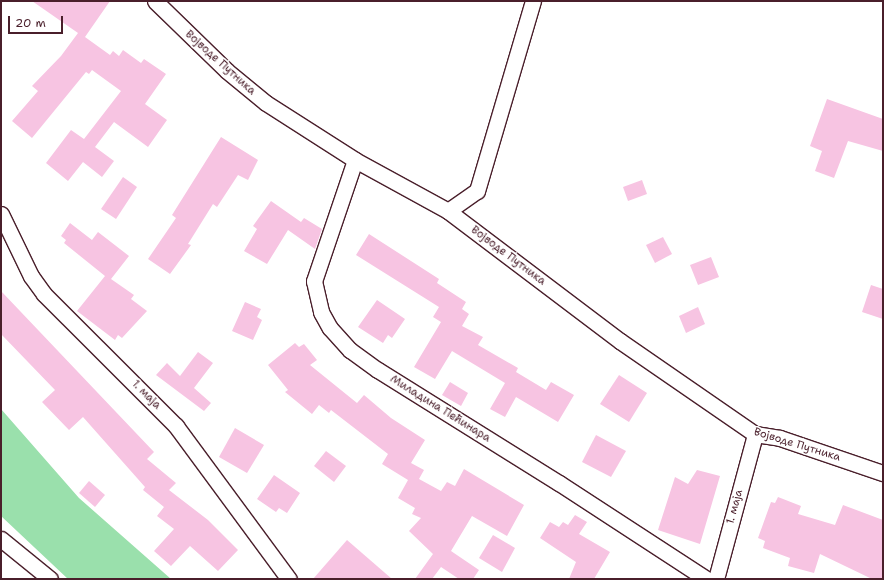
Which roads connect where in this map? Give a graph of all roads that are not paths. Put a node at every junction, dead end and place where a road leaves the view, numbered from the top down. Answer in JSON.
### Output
{"nodes":[{"id":1,"x":155,"y":1,"type":"edge"},
{"id":2,"x":533,"y":1,"type":"edge"},
{"id":3,"x":355,"y":160,"type":"junction"},
{"id":4,"x":448,"y":211,"type":"junction"},
{"id":5,"x":1,"y":214,"type":"edge"},
{"id":6,"x":755,"y":434,"type":"junction"},
{"id":7,"x":883,"y":473,"type":"edge"},
{"id":8,"x":1,"y":539,"type":"edge"},
{"id":9,"x":50,"y":579,"type":"edge"},
{"id":10,"x":289,"y":579,"type":"edge"},
{"id":11,"x":706,"y":579,"type":"edge"},
{"id":12,"x":716,"y":579,"type":"edge"}],
"edges":[{"from":1,"to":3,"type":"street","name":"Војводе Путника"},
{"from":2,"to":4,"type":"street"},
{"from":3,"to":4,"type":"street","name":"Војводе Путника"},
{"from":3,"to":11,"type":"street","name":"Миладина Пећинара"},
{"from":4,"to":6,"type":"street","name":"Војводе Путника"},
{"from":5,"to":10,"type":"street","name":"1. маја"},
{"from":6,"to":7,"type":"street","name":"Војводе Путника"},
{"from":6,"to":12,"type":"street","name":"1. маја"},
{"from":8,"to":9,"type":"street"}]}
